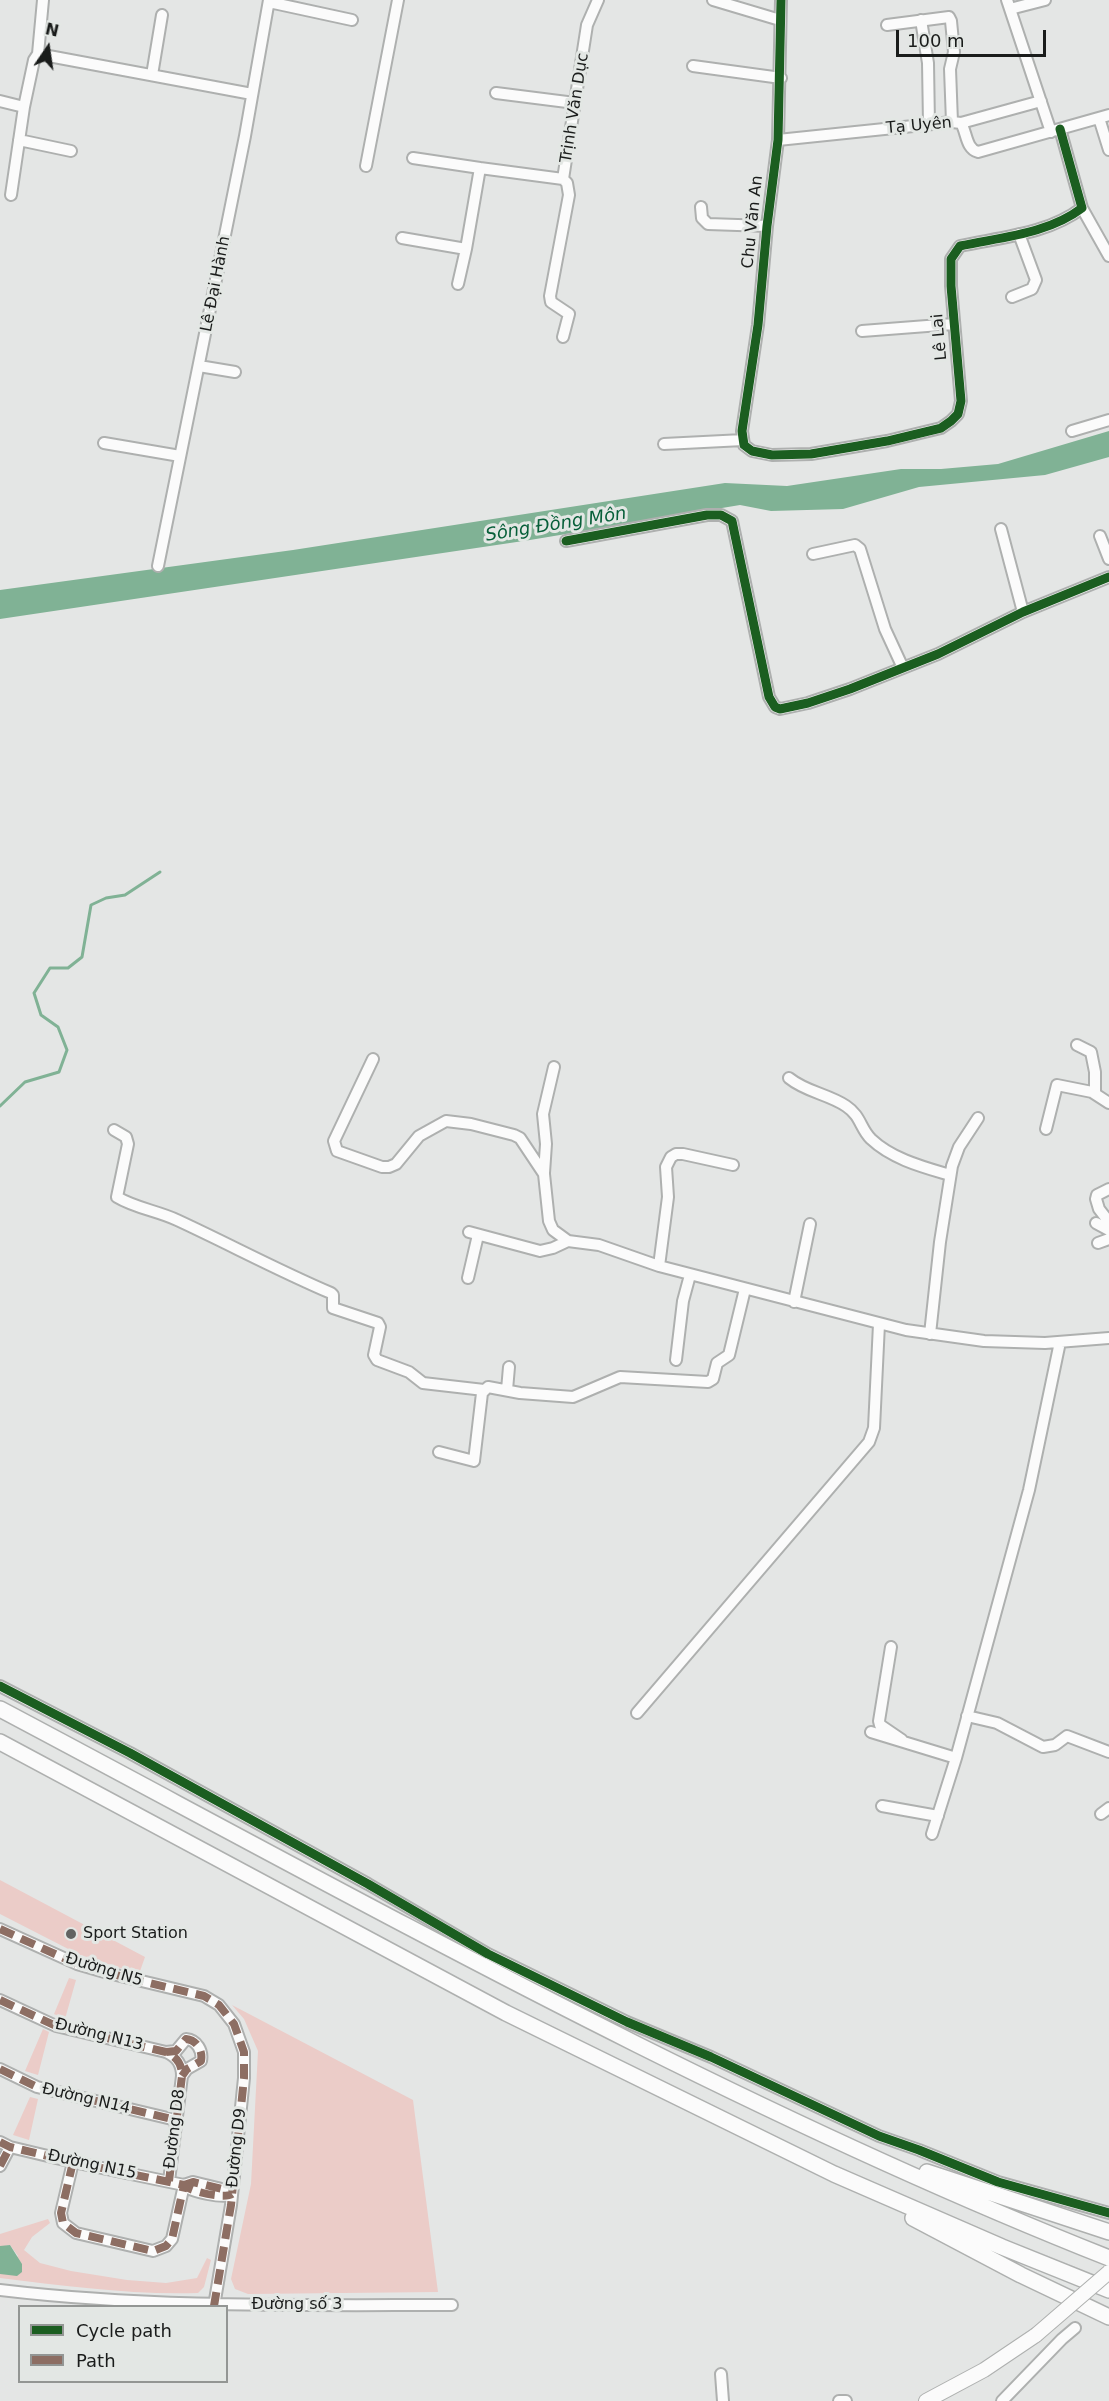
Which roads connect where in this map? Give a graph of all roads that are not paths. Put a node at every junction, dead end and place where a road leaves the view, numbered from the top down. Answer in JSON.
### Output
{"nodes":[{"id":1,"x":43,"y":0,"type":"edge"},
{"id":2,"x":398,"y":0,"type":"edge"},
{"id":3,"x":598,"y":0,"type":"edge"},
{"id":4,"x":713,"y":0,"type":"edge"},
{"id":5,"x":781,"y":0,"type":"edge"},
{"id":6,"x":1045,"y":0,"type":"edge"},
{"id":7,"x":269,"y":1,"type":"edge"},
{"id":8,"x":1008,"y":5,"type":"edge"},
{"id":9,"x":162,"y":15,"type":"dead end"},
{"id":10,"x":352,"y":20,"type":"dead end"},
{"id":11,"x":780,"y":20,"type":"junction"},
{"id":12,"x":921,"y":20,"type":"junction"},
{"id":13,"x":886,"y":25,"type":"dead end"},
{"id":14,"x":38,"y":54,"type":"junction"},
{"id":15,"x":693,"y":66,"type":"dead end"},
{"id":16,"x":152,"y":75,"type":"junction"},
{"id":17,"x":781,"y":78,"type":"junction"},
{"id":18,"x":496,"y":93,"type":"dead end"},
{"id":19,"x":252,"y":94,"type":"junction"},
{"id":20,"x":0,"y":101,"type":"edge"},
{"id":21,"x":1041,"y":101,"type":"junction"},
{"id":22,"x":575,"y":102,"type":"junction"},
{"id":23,"x":24,"y":107,"type":"junction"},
{"id":24,"x":1104,"y":117,"type":"edge"},
{"id":25,"x":956,"y":122,"type":"junction"},
{"id":26,"x":928,"y":124,"type":"junction"},
{"id":27,"x":1055,"y":131,"type":"junction"},
{"id":28,"x":19,"y":140,"type":"junction"},
{"id":29,"x":778,"y":140,"type":"junction"},
{"id":30,"x":1109,"y":150,"type":"edge"},
{"id":31,"x":71,"y":152,"type":"dead end"},
{"id":32,"x":413,"y":158,"type":"dead end"},
{"id":33,"x":366,"y":166,"type":"dead end"},
{"id":34,"x":480,"y":168,"type":"junction"},
{"id":35,"x":563,"y":179,"type":"junction"},
{"id":36,"x":11,"y":195,"type":"dead end"},
{"id":37,"x":701,"y":207,"type":"dead end"},
{"id":38,"x":1082,"y":208,"type":"junction"},
{"id":39,"x":767,"y":226,"type":"junction"},
{"id":40,"x":1018,"y":234,"type":"junction"},
{"id":41,"x":402,"y":238,"type":"dead end"},
{"id":42,"x":466,"y":249,"type":"junction"},
{"id":43,"x":1109,"y":256,"type":"edge"},
{"id":44,"x":458,"y":284,"type":"dead end"},
{"id":45,"x":1012,"y":297,"type":"dead end"},
{"id":46,"x":953,"y":324,"type":"junction"},
{"id":47,"x":862,"y":331,"type":"dead end"},
{"id":48,"x":563,"y":337,"type":"dead end"},
{"id":49,"x":199,"y":366,"type":"junction"},
{"id":50,"x":236,"y":372,"type":"dead end"},
{"id":51,"x":1109,"y":420,"type":"edge"},
{"id":52,"x":1072,"y":431,"type":"dead end"},
{"id":53,"x":104,"y":443,"type":"dead end"},
{"id":54,"x":743,"y":443,"type":"junction"},
{"id":55,"x":664,"y":444,"type":"dead end"},
{"id":56,"x":180,"y":456,"type":"junction"},
{"id":57,"x":1001,"y":529,"type":"dead end"},
{"id":58,"x":1100,"y":536,"type":"dead end"},
{"id":59,"x":566,"y":540,"type":"dead end"},
{"id":60,"x":813,"y":554,"type":"dead end"},
{"id":61,"x":1109,"y":559,"type":"edge"},
{"id":62,"x":158,"y":566,"type":"dead end"},
{"id":63,"x":1109,"y":577,"type":"edge"},
{"id":64,"x":1023,"y":612,"type":"junction"},
{"id":65,"x":903,"y":668,"type":"junction"},
{"id":66,"x":1077,"y":1045,"type":"dead end"},
{"id":67,"x":373,"y":1059,"type":"dead end"},
{"id":68,"x":554,"y":1067,"type":"dead end"},
{"id":69,"x":789,"y":1078,"type":"dead end"},
{"id":70,"x":1095,"y":1094,"type":"junction"},
{"id":71,"x":1109,"y":1103,"type":"edge"},
{"id":72,"x":978,"y":1118,"type":"dead end"},
{"id":73,"x":1046,"y":1129,"type":"dead end"},
{"id":74,"x":114,"y":1130,"type":"dead end"},
{"id":75,"x":733,"y":1165,"type":"dead end"},
{"id":76,"x":544,"y":1174,"type":"junction"},
{"id":77,"x":950,"y":1176,"type":"junction"},
{"id":78,"x":1109,"y":1189,"type":"edge"},
{"id":79,"x":1109,"y":1222,"type":"edge"},
{"id":80,"x":1096,"y":1223,"type":"dead end"},
{"id":81,"x":810,"y":1224,"type":"dead end"},
{"id":82,"x":1109,"y":1230,"type":"edge"},
{"id":83,"x":1109,"y":1239,"type":"edge"},
{"id":84,"x":568,"y":1241,"type":"junction"},
{"id":85,"x":1098,"y":1243,"type":"dead end"},
{"id":86,"x":659,"y":1266,"type":"junction"},
{"id":87,"x":690,"y":1275,"type":"junction"},
{"id":88,"x":468,"y":1278,"type":"dead end"},
{"id":89,"x":745,"y":1289,"type":"junction"},
{"id":90,"x":794,"y":1302,"type":"junction"},
{"id":91,"x":879,"y":1324,"type":"junction"},
{"id":92,"x":930,"y":1334,"type":"junction"},
{"id":93,"x":1109,"y":1338,"type":"edge"},
{"id":94,"x":1060,"y":1342,"type":"junction"},
{"id":95,"x":676,"y":1360,"type":"dead end"},
{"id":96,"x":509,"y":1367,"type":"dead end"},
{"id":97,"x":484,"y":1390,"type":"junction"},
{"id":98,"x":507,"y":1390,"type":"junction"},
{"id":99,"x":439,"y":1452,"type":"dead end"},
{"id":100,"x":891,"y":1647,"type":"dead end"},
{"id":101,"x":0,"y":1686,"type":"edge"},
{"id":102,"x":0,"y":1709,"type":"edge"},
{"id":103,"x":636,"y":1713,"type":"dead end"},
{"id":104,"x":967,"y":1716,"type":"junction"},
{"id":105,"x":871,"y":1732,"type":"dead end"},
{"id":106,"x":902,"y":1740,"type":"junction"},
{"id":107,"x":0,"y":1742,"type":"edge"},
{"id":108,"x":1109,"y":1752,"type":"edge"},
{"id":109,"x":956,"y":1758,"type":"junction"},
{"id":110,"x":882,"y":1806,"type":"dead end"},
{"id":111,"x":938,"y":1816,"type":"junction"},
{"id":112,"x":933,"y":1834,"type":"dead end"},
{"id":113,"x":0,"y":1929,"type":"edge"},
{"id":114,"x":0,"y":2000,"type":"edge"},
{"id":115,"x":212,"y":2000,"type":"joint"},
{"id":116,"x":166,"y":2052,"type":"junction"},
{"id":117,"x":0,"y":2069,"type":"edge"},
{"id":118,"x":182,"y":2076,"type":"junction"},
{"id":119,"x":176,"y":2120,"type":"junction"},
{"id":120,"x":5,"y":2144,"type":"edge"},
{"id":121,"x":846,"y":2146,"type":"junction"},
{"id":122,"x":73,"y":2162,"type":"junction"},
{"id":123,"x":0,"y":2166,"type":"edge"},
{"id":124,"x":834,"y":2174,"type":"junction"},
{"id":125,"x":169,"y":2181,"type":"junction"},
{"id":126,"x":184,"y":2184,"type":"junction"},
{"id":127,"x":232,"y":2194,"type":"junction"},
{"id":128,"x":1109,"y":2213,"type":"edge"},
{"id":129,"x":1109,"y":2232,"type":"edge"},
{"id":130,"x":1109,"y":2258,"type":"edge"},
{"id":131,"x":1109,"y":2272,"type":"edge"},
{"id":132,"x":0,"y":2290,"type":"edge"},
{"id":133,"x":1109,"y":2290,"type":"edge"},
{"id":134,"x":196,"y":2305,"type":"edge"},
{"id":135,"x":214,"y":2305,"type":"edge"},
{"id":136,"x":452,"y":2305,"type":"dead end"},
{"id":137,"x":228,"y":2306,"type":"edge"},
{"id":138,"x":1109,"y":2317,"type":"edge"},
{"id":139,"x":1075,"y":2328,"type":"dead end"},
{"id":140,"x":721,"y":2374,"type":"dead end"},
{"id":141,"x":1005,"y":2400,"type":"edge"},
{"id":142,"x":723,"y":2401,"type":"edge"},
{"id":143,"x":839,"y":2401,"type":"edge"},
{"id":144,"x":846,"y":2401,"type":"edge"},
{"id":145,"x":926,"y":2401,"type":"edge"}],
"edges":[{"from":1,"to":14,"type":"street"},
{"from":2,"to":33,"type":"street"},
{"from":3,"to":22,"type":"street","name":"Trịnh Văn Dục"},
{"from":4,"to":11,"type":"street"},
{"from":5,"to":11,"type":"street","name":"Chu Văn An"},
{"from":6,"to":8,"type":"street"},
{"from":7,"to":10,"type":"street"},
{"from":7,"to":19,"type":"street","name":"Lê Đại Hành"},
{"from":8,"to":21,"type":"street"},
{"from":9,"to":16,"type":"street"},
{"from":11,"to":17,"type":"street","name":"Chu Văn An"},
{"from":12,"to":13,"type":"street"},
{"from":12,"to":25,"type":"street"},
{"from":12,"to":26,"type":"street"},
{"from":14,"to":16,"type":"street"},
{"from":14,"to":23,"type":"street"},
{"from":15,"to":17,"type":"street"},
{"from":16,"to":19,"type":"street"},
{"from":17,"to":29,"type":"street","name":"Chu Văn An"},
{"from":18,"to":22,"type":"street"},
{"from":19,"to":49,"type":"street","name":"Lê Đại Hành"},
{"from":20,"to":23,"type":"street"},
{"from":21,"to":25,"type":"street"},
{"from":21,"to":27,"type":"street"},
{"from":22,"to":35,"type":"street","name":"Trịnh Văn Dục"},
{"from":23,"to":28,"type":"street"},
{"from":24,"to":27,"type":"street","name":"Tạ Uyên"},
{"from":24,"to":30,"type":"street"},
{"from":25,"to":26,"type":"street","name":"Tạ Uyên"},
{"from":25,"to":27,"type":"street","name":"Tạ Uyên"},
{"from":26,"to":29,"type":"street","name":"Tạ Uyên"},
{"from":27,"to":38,"type":"street"},
{"from":28,"to":31,"type":"street"},
{"from":28,"to":36,"type":"street"},
{"from":29,"to":39,"type":"street","name":"Chu Văn An"},
{"from":32,"to":34,"type":"street","name":"Trịnh Văn Dục"},
{"from":34,"to":35,"type":"street","name":"Trịnh Văn Dục"},
{"from":34,"to":42,"type":"street"},
{"from":35,"to":48,"type":"street"},
{"from":37,"to":39,"type":"street"},
{"from":38,"to":40,"type":"street","name":"Lê Lai"},
{"from":38,"to":43,"type":"street"},
{"from":39,"to":54,"type":"street","name":"Chu Văn An"},
{"from":40,"to":45,"type":"street"},
{"from":40,"to":46,"type":"street","name":"Lê Lai"},
{"from":41,"to":42,"type":"street"},
{"from":42,"to":44,"type":"street"},
{"from":46,"to":47,"type":"street"},
{"from":46,"to":54,"type":"street","name":"Lê Lai"},
{"from":49,"to":50,"type":"street"},
{"from":49,"to":56,"type":"street","name":"Lê Đại Hành"},
{"from":51,"to":52,"type":"street"},
{"from":53,"to":56,"type":"street"},
{"from":54,"to":55,"type":"street"},
{"from":56,"to":62,"type":"street","name":"Lê Đại Hành"},
{"from":57,"to":64,"type":"street"},
{"from":58,"to":61,"type":"street"},
{"from":59,"to":65,"type":"street"},
{"from":60,"to":65,"type":"street"},
{"from":63,"to":64,"type":"street"},
{"from":64,"to":65,"type":"street"},
{"from":66,"to":70,"type":"street"},
{"from":67,"to":76,"type":"street"},
{"from":68,"to":76,"type":"street"},
{"from":69,"to":77,"type":"street"},
{"from":70,"to":71,"type":"street"},
{"from":70,"to":73,"type":"street"},
{"from":72,"to":77,"type":"street"},
{"from":74,"to":97,"type":"street"},
{"from":75,"to":86,"type":"street"},
{"from":76,"to":84,"type":"street"},
{"from":77,"to":92,"type":"street"},
{"from":78,"to":79,"type":"street"},
{"from":80,"to":82,"type":"street"},
{"from":81,"to":90,"type":"street"},
{"from":83,"to":85,"type":"street"},
{"from":84,"to":86,"type":"street"},
{"from":84,"to":88,"type":"street"},
{"from":86,"to":87,"type":"street"},
{"from":87,"to":89,"type":"street"},
{"from":87,"to":95,"type":"street"},
{"from":89,"to":90,"type":"street"},
{"from":89,"to":98,"type":"street"},
{"from":90,"to":91,"type":"street"},
{"from":91,"to":92,"type":"street"},
{"from":91,"to":103,"type":"street"},
{"from":92,"to":94,"type":"street"},
{"from":93,"to":94,"type":"street"},
{"from":94,"to":104,"type":"street"},
{"from":96,"to":98,"type":"street"},
{"from":97,"to":98,"type":"street"},
{"from":97,"to":99,"type":"street"},
{"from":100,"to":106,"type":"street"},
{"from":101,"to":128,"type":"street"},
{"from":102,"to":121,"type":"highway"},
{"from":104,"to":108,"type":"street"},
{"from":104,"to":109,"type":"street"},
{"from":105,"to":106,"type":"street"},
{"from":106,"to":109,"type":"street"},
{"from":107,"to":124,"type":"highway"},
{"from":109,"to":111,"type":"street"},
{"from":110,"to":111,"type":"street"},
{"from":111,"to":112,"type":"street"},
{"from":113,"to":115,"type":"street","name":"Đường N5"},
{"from":114,"to":116,"type":"street","name":"Đường N13"},
{"from":115,"to":127,"type":"street","name":"Đường D9"},
{"from":116,"to":118,"type":"street","name":"Đường N13"},
{"from":116,"to":118,"type":"street","name":"Đường N13"},
{"from":117,"to":119,"type":"street","name":"Đường N14"},
{"from":118,"to":119,"type":"street","name":"Đường D8"},
{"from":119,"to":125,"type":"street","name":"Đường D8"},
{"from":120,"to":122,"type":"street","name":"Đường N15"},
{"from":120,"to":123,"type":"street"},
{"from":121,"to":129,"type":"highway"},
{"from":121,"to":130,"type":"highway"},
{"from":122,"to":125,"type":"street","name":"Đường N15"},
{"from":122,"to":126,"type":"street"},
{"from":124,"to":133,"type":"highway"},
{"from":124,"to":138,"type":"highway"},
{"from":125,"to":126,"type":"street","name":"Đường N15"},
{"from":126,"to":127,"type":"street","name":"Đường N15"},
{"from":127,"to":135,"type":"street","name":"Đường D9"},
{"from":131,"to":145,"type":"main road","bridge":true},
{"from":132,"to":134,"type":"street","name":"Đường số 3"},
{"from":136,"to":137,"type":"street","name":"Đường số 3"},
{"from":139,"to":141,"type":"street"},
{"from":140,"to":142,"type":"street"},
{"from":143,"to":144,"type":"street"}]}
